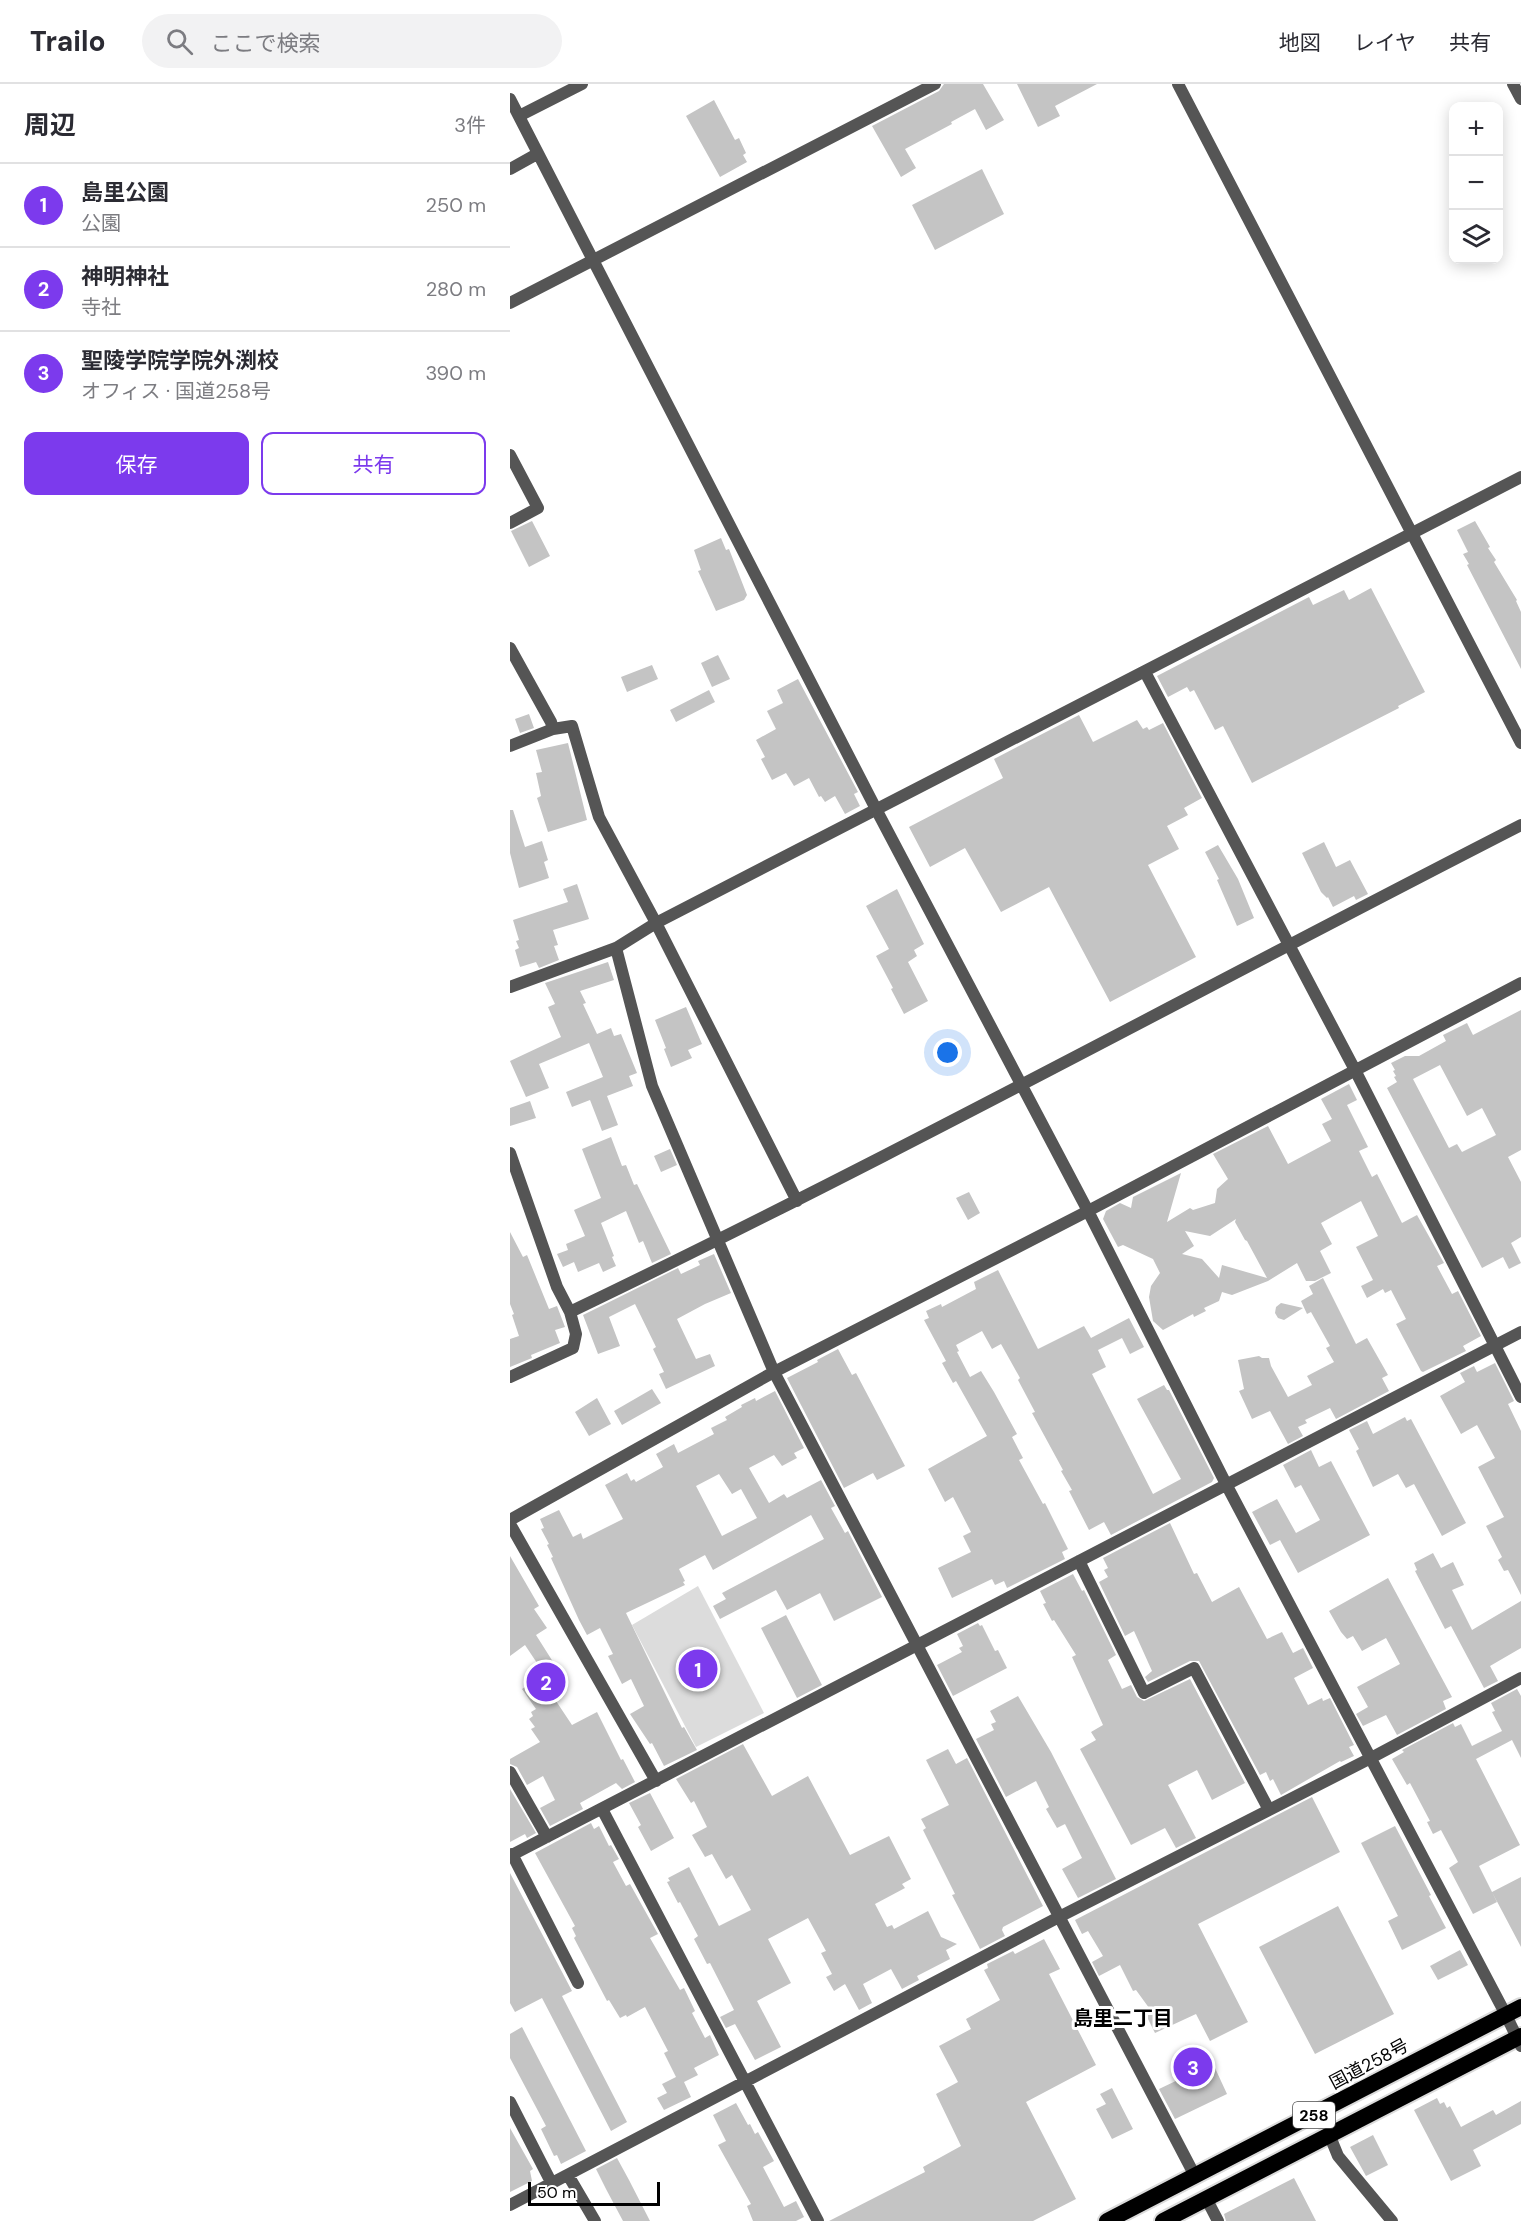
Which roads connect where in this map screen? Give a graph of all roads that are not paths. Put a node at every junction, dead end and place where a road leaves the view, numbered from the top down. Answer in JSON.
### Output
{"nodes":[{"id":1,"x":582,"y":84,"type":"edge"},
{"id":2,"x":935,"y":84,"type":"edge"},
{"id":3,"x":1178,"y":84,"type":"edge"},
{"id":4,"x":1513,"y":84,"type":"edge"},
{"id":5,"x":510,"y":99,"type":"edge"},
{"id":6,"x":1521,"y":99,"type":"edge"},
{"id":7,"x":519,"y":116,"type":"junction"},
{"id":8,"x":537,"y":154,"type":"junction"},
{"id":9,"x":510,"y":169,"type":"edge"},
{"id":10,"x":593,"y":259,"type":"junction"},
{"id":11,"x":510,"y":303,"type":"edge"},
{"id":12,"x":510,"y":455,"type":"edge"},
{"id":13,"x":1521,"y":477,"type":"edge"},
{"id":14,"x":510,"y":523,"type":"edge"},
{"id":15,"x":1412,"y":533,"type":"junction"},
{"id":16,"x":510,"y":648,"type":"edge"},
{"id":17,"x":1145,"y":672,"type":"junction"},
{"id":18,"x":553,"y":729,"type":"junction"},
{"id":19,"x":1521,"y":743,"type":"edge"},
{"id":20,"x":510,"y":746,"type":"edge"},
{"id":21,"x":877,"y":811,"type":"junction"},
{"id":22,"x":1521,"y":825,"type":"edge"},
{"id":23,"x":656,"y":924,"type":"junction"},
{"id":24,"x":1288,"y":944,"type":"junction"},
{"id":25,"x":616,"y":948,"type":"junction"},
{"id":26,"x":1521,"y":983,"type":"edge"},
{"id":27,"x":510,"y":987,"type":"edge"},
{"id":28,"x":1355,"y":1070,"type":"junction"},
{"id":29,"x":1021,"y":1086,"type":"junction"},
{"id":30,"x":510,"y":1153,"type":"edge"},
{"id":31,"x":797,"y":1201,"type":"junction"},
{"id":32,"x":1088,"y":1211,"type":"junction"},
{"id":33,"x":717,"y":1242,"type":"junction"},
{"id":34,"x":570,"y":1312,"type":"junction"},
{"id":35,"x":1521,"y":1332,"type":"edge"},
{"id":36,"x":1494,"y":1346,"type":"junction"},
{"id":37,"x":774,"y":1372,"type":"junction"},
{"id":38,"x":510,"y":1377,"type":"edge"},
{"id":39,"x":1521,"y":1397,"type":"edge"},
{"id":40,"x":1226,"y":1484,"type":"junction"},
{"id":41,"x":510,"y":1522,"type":"edge"},
{"id":42,"x":1079,"y":1561,"type":"junction"},
{"id":43,"x":918,"y":1645,"type":"junction"},
{"id":44,"x":1521,"y":1678,"type":"edge"},
{"id":45,"x":1369,"y":1759,"type":"junction"},
{"id":46,"x":510,"y":1772,"type":"edge"},
{"id":47,"x":656,"y":1781,"type":"junction"},
{"id":48,"x":602,"y":1809,"type":"junction"},
{"id":49,"x":1269,"y":1810,"type":"junction"},
{"id":50,"x":547,"y":1837,"type":"junction"},
{"id":51,"x":511,"y":1855,"type":"edge"},
{"id":52,"x":1059,"y":1917,"type":"junction"},
{"id":53,"x":578,"y":1983,"type":"dead end"},
{"id":54,"x":1521,"y":2007,"type":"edge"},
{"id":55,"x":1506,"y":2015,"type":"junction"},
{"id":56,"x":1520,"y":2040,"type":"edge"},
{"id":57,"x":744,"y":2083,"type":"junction"},
{"id":58,"x":510,"y":2102,"type":"edge"},
{"id":59,"x":1329,"y":2134,"type":"junction"},
{"id":60,"x":568,"y":2175,"type":"junction"},
{"id":61,"x":1195,"y":2176,"type":"junction"},
{"id":62,"x":552,"y":2184,"type":"junction"},
{"id":63,"x":1206,"y":2198,"type":"junction"},
{"id":64,"x":510,"y":2205,"type":"edge"},
{"id":65,"x":595,"y":2221,"type":"edge"},
{"id":66,"x":818,"y":2221,"type":"edge"},
{"id":67,"x":1107,"y":2221,"type":"edge"},
{"id":68,"x":1163,"y":2221,"type":"edge"},
{"id":69,"x":1218,"y":2221,"type":"edge"},
{"id":70,"x":1392,"y":2221,"type":"edge"}],
"edges":[{"from":1,"to":7,"type":"street"},
{"from":2,"to":10,"type":"street"},
{"from":3,"to":15,"type":"street"},
{"from":4,"to":6,"type":"street"},
{"from":5,"to":7,"type":"street"},
{"from":7,"to":8,"type":"street"},
{"from":8,"to":9,"type":"street"},
{"from":8,"to":10,"type":"street"},
{"from":10,"to":11,"type":"street"},
{"from":10,"to":21,"type":"street"},
{"from":12,"to":14,"type":"street"},
{"from":13,"to":15,"type":"street"},
{"from":15,"to":17,"type":"street"},
{"from":15,"to":19,"type":"street"},
{"from":16,"to":18,"type":"street"},
{"from":17,"to":21,"type":"street"},
{"from":17,"to":24,"type":"street"},
{"from":18,"to":20,"type":"street"},
{"from":18,"to":23,"type":"street"},
{"from":21,"to":23,"type":"street"},
{"from":21,"to":29,"type":"street"},
{"from":22,"to":24,"type":"street"},
{"from":23,"to":25,"type":"street"},
{"from":23,"to":31,"type":"street"},
{"from":24,"to":28,"type":"street"},
{"from":24,"to":29,"type":"street"},
{"from":25,"to":27,"type":"street"},
{"from":25,"to":33,"type":"street"},
{"from":26,"to":28,"type":"street"},
{"from":28,"to":32,"type":"street"},
{"from":28,"to":36,"type":"street"},
{"from":29,"to":31,"type":"street"},
{"from":29,"to":32,"type":"street"},
{"from":30,"to":34,"type":"street"},
{"from":31,"to":33,"type":"street"},
{"from":32,"to":37,"type":"street"},
{"from":32,"to":40,"type":"street"},
{"from":33,"to":34,"type":"street"},
{"from":33,"to":37,"type":"street"},
{"from":34,"to":38,"type":"street"},
{"from":35,"to":36,"type":"street"},
{"from":36,"to":39,"type":"street"},
{"from":36,"to":40,"type":"street"},
{"from":37,"to":41,"type":"street"},
{"from":37,"to":43,"type":"street"},
{"from":40,"to":42,"type":"street"},
{"from":40,"to":45,"type":"street"},
{"from":41,"to":47,"type":"street"},
{"from":42,"to":43,"type":"street"},
{"from":42,"to":49,"type":"street"},
{"from":43,"to":47,"type":"street"},
{"from":43,"to":52,"type":"street"},
{"from":44,"to":45,"type":"street"},
{"from":45,"to":49,"type":"street"},
{"from":45,"to":55,"type":"street"},
{"from":46,"to":50,"type":"street"},
{"from":47,"to":48,"type":"street"},
{"from":48,"to":50,"type":"street"},
{"from":48,"to":57,"type":"street"},
{"from":49,"to":52,"type":"street"},
{"from":50,"to":51,"type":"street"},
{"from":51,"to":53,"type":"street"},
{"from":52,"to":57,"type":"street"},
{"from":52,"to":61,"type":"street"},
{"from":54,"to":55,"type":"highway","name":"国道258号","number":"258"},
{"from":55,"to":56,"type":"street"},
{"from":55,"to":61,"type":"highway","name":"国道258号","number":"258"},
{"from":56,"to":59,"type":"highway","number":"258"},
{"from":57,"to":60,"type":"street"},
{"from":57,"to":66,"type":"street"},
{"from":58,"to":62,"type":"street"},
{"from":59,"to":63,"type":"highway","number":"258"},
{"from":59,"to":70,"type":"street"},
{"from":60,"to":62,"type":"street"},
{"from":60,"to":65,"type":"street"},
{"from":61,"to":67,"type":"highway","name":"国道258号","number":"258"},
{"from":62,"to":64,"type":"street"},
{"from":63,"to":68,"type":"highway","number":"258"},
{"from":63,"to":69,"type":"street"}]}
